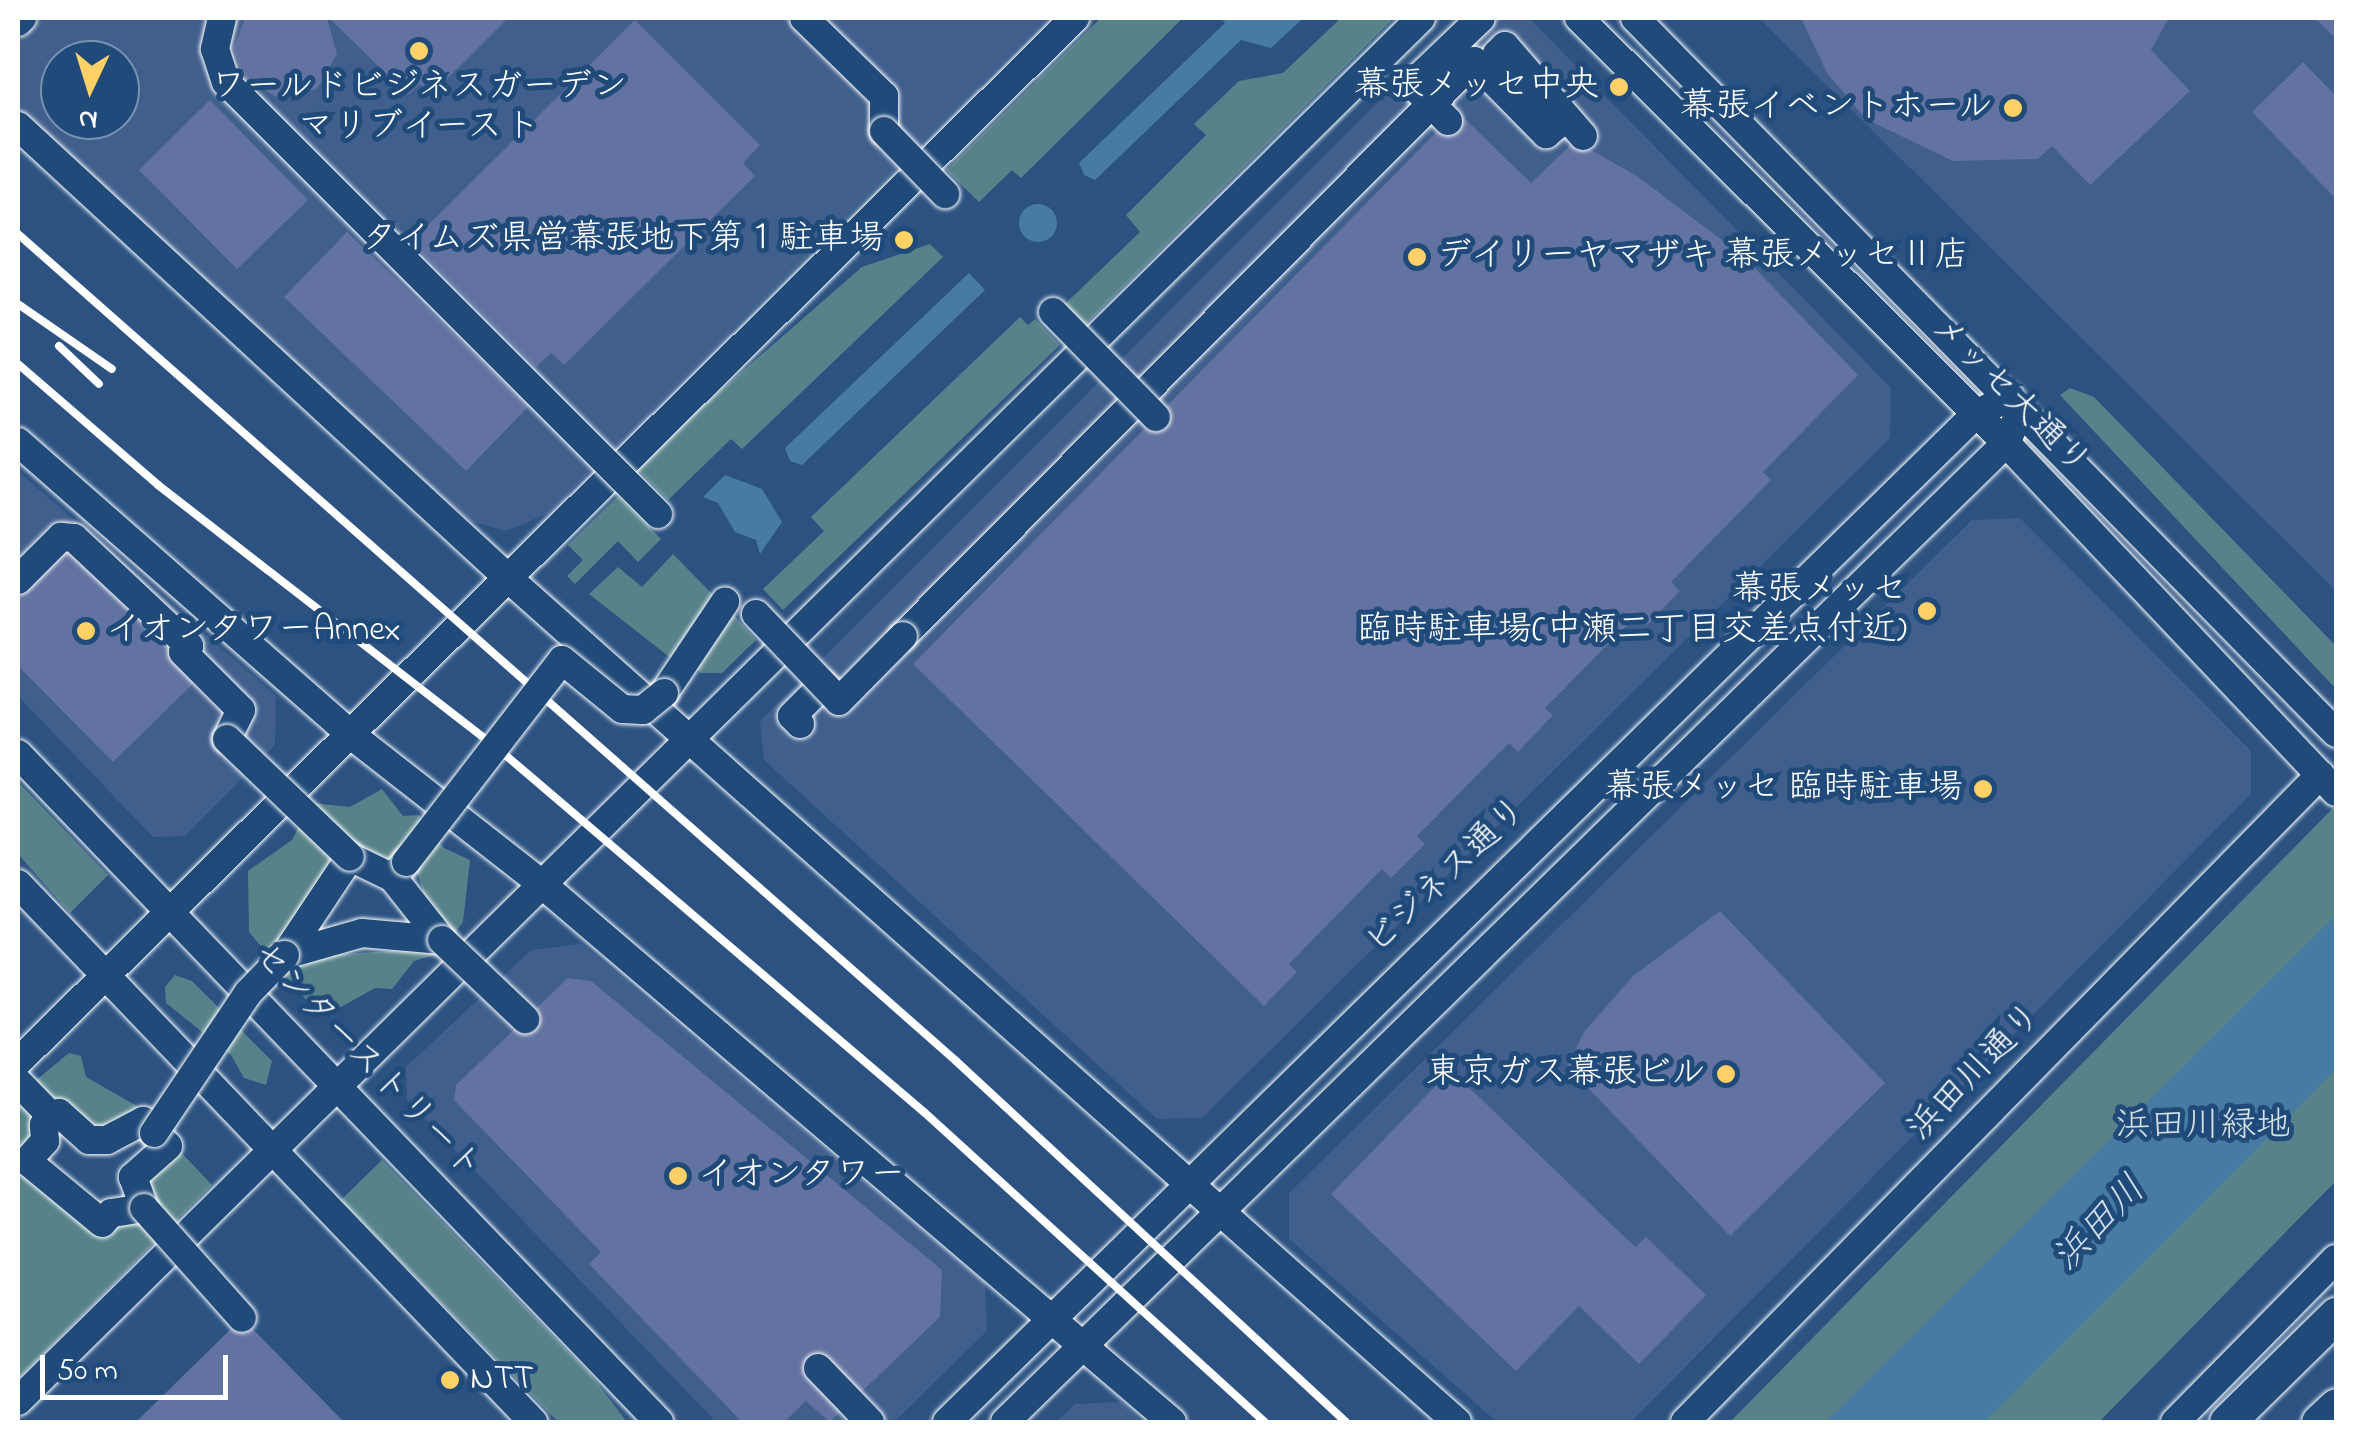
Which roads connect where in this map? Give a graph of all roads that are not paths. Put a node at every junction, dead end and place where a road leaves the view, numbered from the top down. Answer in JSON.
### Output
{"nodes":[{"id":1,"x":222,"y":18,"type":"edge"},
{"id":2,"x":804,"y":18,"type":"edge"},
{"id":3,"x":1075,"y":18,"type":"edge"},
{"id":4,"x":1421,"y":18,"type":"edge"},
{"id":5,"x":1480,"y":18,"type":"edge"},
{"id":6,"x":1579,"y":18,"type":"edge"},
{"id":7,"x":1635,"y":18,"type":"edge"},
{"id":8,"x":1439,"y":112,"type":"junction"},
{"id":9,"x":18,"y":126,"type":"edge"},
{"id":10,"x":1584,"y":136,"type":"dead end"},
{"id":11,"x":945,"y":194,"type":"dead end"},
{"id":12,"x":1054,"y":312,"type":"dead end"},
{"id":13,"x":1136,"y":396,"type":"junction"},
{"id":14,"x":2015,"y":403,"type":"junction"},
{"id":15,"x":1976,"y":414,"type":"junction"},
{"id":16,"x":1156,"y":417,"type":"dead end"},
{"id":17,"x":18,"y":442,"type":"edge"},
{"id":18,"x":2006,"y":443,"type":"junction"},
{"id":19,"x":658,"y":514,"type":"dead end"},
{"id":20,"x":508,"y":578,"type":"junction"},
{"id":21,"x":18,"y":580,"type":"edge"},
{"id":22,"x":725,"y":602,"type":"dead end"},
{"id":23,"x":756,"y":614,"type":"dead end"},
{"id":24,"x":824,"y":685,"type":"junction"},
{"id":25,"x":800,"y":724,"type":"dead end"},
{"id":26,"x":2336,"y":733,"type":"edge"},
{"id":27,"x":350,"y":734,"type":"junction"},
{"id":28,"x":692,"y":735,"type":"junction"},
{"id":29,"x":18,"y":754,"type":"edge"},
{"id":30,"x":2328,"y":784,"type":"edge"},
{"id":31,"x":350,"y":857,"type":"junction"},
{"id":32,"x":392,"y":878,"type":"junction"},
{"id":33,"x":18,"y":884,"type":"edge"},
{"id":34,"x":543,"y":884,"type":"junction"},
{"id":35,"x":170,"y":911,"type":"junction"},
{"id":36,"x":442,"y":940,"type":"junction"},
{"id":37,"x":285,"y":956,"type":"junction"},
{"id":38,"x":105,"y":976,"type":"junction"},
{"id":39,"x":525,"y":1019,"type":"dead end"},
{"id":40,"x":18,"y":1062,"type":"edge"},
{"id":41,"x":18,"y":1082,"type":"edge"},
{"id":42,"x":338,"y":1086,"type":"junction"},
{"id":43,"x":53,"y":1118,"type":"junction"},
{"id":44,"x":154,"y":1133,"type":"junction"},
{"id":45,"x":272,"y":1150,"type":"junction"},
{"id":46,"x":1189,"y":1182,"type":"junction"},
{"id":47,"x":144,"y":1208,"type":"junction"},
{"id":48,"x":1220,"y":1208,"type":"junction"},
{"id":49,"x":2336,"y":1259,"type":"edge"},
{"id":50,"x":2336,"y":1314,"type":"edge"},
{"id":51,"x":1054,"y":1315,"type":"junction"},
{"id":52,"x":242,"y":1318,"type":"dead end"},
{"id":53,"x":1085,"y":1343,"type":"junction"},
{"id":54,"x":818,"y":1368,"type":"dead end"},
{"id":55,"x":18,"y":1401,"type":"edge"},
{"id":56,"x":2336,"y":1406,"type":"edge"},
{"id":57,"x":532,"y":1422,"type":"edge"},
{"id":58,"x":658,"y":1422,"type":"edge"},
{"id":59,"x":870,"y":1422,"type":"edge"},
{"id":60,"x":947,"y":1422,"type":"edge"},
{"id":61,"x":1006,"y":1422,"type":"edge"},
{"id":62,"x":1172,"y":1422,"type":"edge"},
{"id":63,"x":1457,"y":1422,"type":"edge"},
{"id":64,"x":1685,"y":1422,"type":"edge"},
{"id":65,"x":2175,"y":1422,"type":"edge"},
{"id":66,"x":2227,"y":1422,"type":"edge"},
{"id":67,"x":2320,"y":1422,"type":"edge"}],
"edges":[{"from":1,"to":19,"type":"street","bridge":true},
{"from":2,"to":11,"type":"street","bridge":true},
{"from":3,"to":20,"type":"street"},
{"from":4,"to":28,"type":"street"},
{"from":5,"to":8,"type":"street"},
{"from":6,"to":15,"type":"street","name":"メッセ大通り"},
{"from":7,"to":14,"type":"street","name":"メッセ大通り"},
{"from":8,"to":10,"type":"street"},
{"from":8,"to":13,"type":"street"},
{"from":9,"to":20,"type":"street"},
{"from":12,"to":13,"type":"street","bridge":true},
{"from":13,"to":16,"type":"street","bridge":true},
{"from":13,"to":24,"type":"street","bridge":true},
{"from":14,"to":15,"type":"street","name":"ビジネス通り"},
{"from":14,"to":18,"type":"street"},
{"from":14,"to":26,"type":"street","name":"メッセ大通り"},
{"from":15,"to":18,"type":"street","name":"メッセ大通り"},
{"from":15,"to":46,"type":"street","name":"ビジネス通り"},
{"from":17,"to":27,"type":"street"},
{"from":18,"to":30,"type":"street","name":"メッセ大通り"},
{"from":18,"to":48,"type":"street"},
{"from":20,"to":27,"type":"street"},
{"from":20,"to":28,"type":"street"},
{"from":21,"to":31,"type":"street","bridge":true},
{"from":22,"to":32,"type":"street","bridge":true},
{"from":23,"to":24,"type":"street","bridge":true},
{"from":24,"to":25,"type":"street"},
{"from":27,"to":34,"type":"street"},
{"from":27,"to":35,"type":"street"},
{"from":28,"to":34,"type":"street"},
{"from":28,"to":46,"type":"street"},
{"from":29,"to":35,"type":"street","name":"センターストリート"},
{"from":30,"to":64,"type":"street","name":"浜田川通り"},
{"from":31,"to":32,"type":"street"},
{"from":31,"to":37,"type":"street"},
{"from":32,"to":36,"type":"street"},
{"from":33,"to":38,"type":"street"},
{"from":34,"to":42,"type":"street"},
{"from":34,"to":51,"type":"street"},
{"from":35,"to":38,"type":"street"},
{"from":35,"to":42,"type":"street","name":"センターストリート"},
{"from":36,"to":37,"type":"street"},
{"from":36,"to":39,"type":"street","bridge":true},
{"from":37,"to":44,"type":"street","bridge":true},
{"from":38,"to":40,"type":"street"},
{"from":38,"to":45,"type":"street"},
{"from":41,"to":43,"type":"street"},
{"from":42,"to":45,"type":"street"},
{"from":42,"to":58,"type":"street","name":"センターストリート"},
{"from":43,"to":44,"type":"street"},
{"from":43,"to":47,"type":"street"},
{"from":44,"to":47,"type":"street"},
{"from":45,"to":55,"type":"street"},
{"from":45,"to":57,"type":"street"},
{"from":46,"to":48,"type":"street"},
{"from":46,"to":51,"type":"street","name":"ビジネス通り"},
{"from":47,"to":52,"type":"street","bridge":true},
{"from":48,"to":53,"type":"street"},
{"from":48,"to":63,"type":"street"},
{"from":49,"to":65,"type":"street"},
{"from":50,"to":66,"type":"main road"},
{"from":51,"to":53,"type":"street"},
{"from":51,"to":60,"type":"street","name":"ビジネス通り"},
{"from":53,"to":61,"type":"street"},
{"from":53,"to":62,"type":"street"},
{"from":54,"to":59,"type":"street"},
{"from":56,"to":67,"type":"main road"}]}
